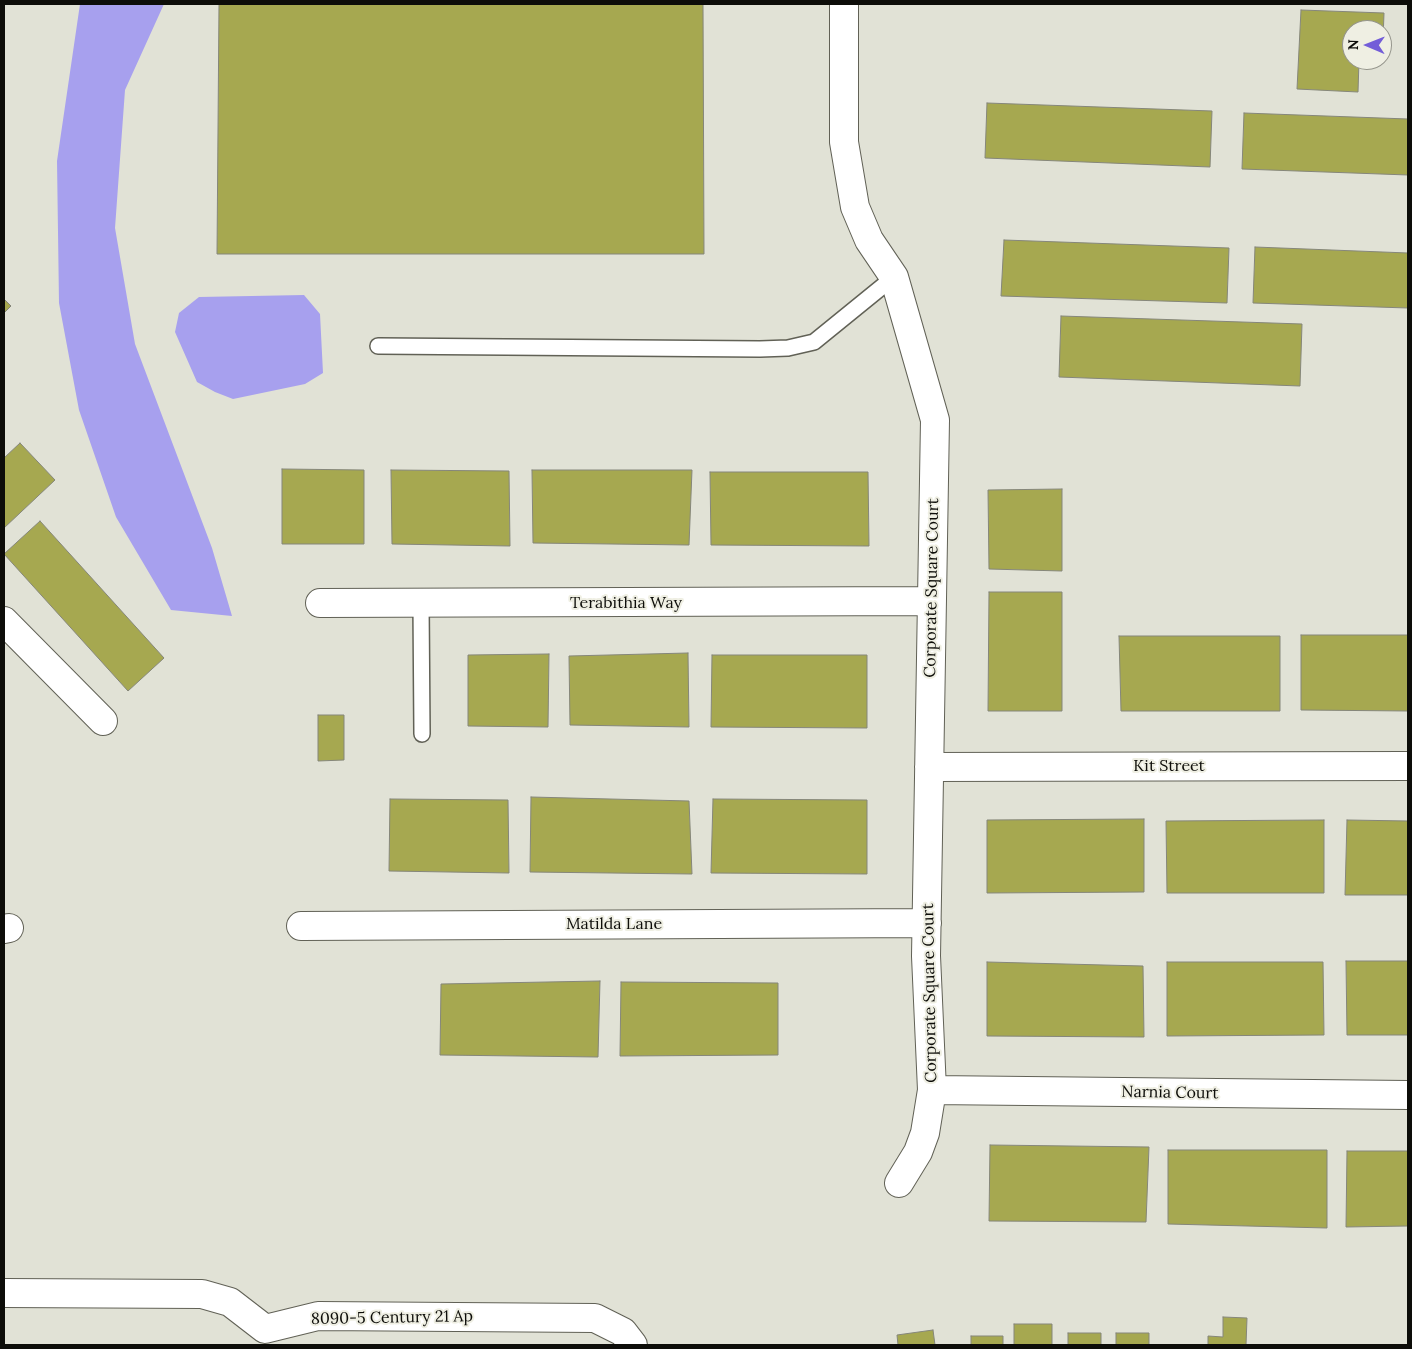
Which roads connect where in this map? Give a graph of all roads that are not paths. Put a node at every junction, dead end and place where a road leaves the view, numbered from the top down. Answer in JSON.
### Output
{"nodes":[{"id":1,"x":844,"y":4,"type":"edge"},
{"id":2,"x":894,"y":277,"type":"junction"},
{"id":3,"x":378,"y":346,"type":"dead end"},
{"id":4,"x":932,"y":602,"type":"junction"},
{"id":5,"x":320,"y":603,"type":"dead end"},
{"id":6,"x":421,"y":603,"type":"junction"},
{"id":7,"x":4,"y":621,"type":"edge"},
{"id":8,"x":104,"y":721,"type":"dead end"},
{"id":9,"x":422,"y":734,"type":"dead end"},
{"id":10,"x":1408,"y":766,"type":"edge"},
{"id":11,"x":929,"y":767,"type":"junction"},
{"id":12,"x":927,"y":923,"type":"junction"},
{"id":13,"x":301,"y":926,"type":"dead end"},
{"id":14,"x":932,"y":1090,"type":"junction"},
{"id":15,"x":1408,"y":1094,"type":"edge"},
{"id":16,"x":899,"y":1183,"type":"dead end"},
{"id":17,"x":4,"y":1293,"type":"edge"},
{"id":18,"x":263,"y":1337,"type":"edge"},
{"id":19,"x":633,"y":1345,"type":"edge"}],
"edges":[{"from":1,"to":2,"type":"street","name":"Corporate Square Court"},
{"from":2,"to":3,"type":"lane"},
{"from":2,"to":4,"type":"street","name":"Corporate Square Court"},
{"from":4,"to":6,"type":"street","name":"Terabithia Way"},
{"from":4,"to":11,"type":"street","name":"Corporate Square Court"},
{"from":5,"to":6,"type":"street","name":"Terabithia Way"},
{"from":6,"to":9,"type":"lane"},
{"from":7,"to":8,"type":"street"},
{"from":10,"to":11,"type":"street","name":"Kit Street"},
{"from":11,"to":12,"type":"street","name":"Corporate Square Court"},
{"from":12,"to":13,"type":"street","name":"Matilda Lane"},
{"from":12,"to":14,"type":"street","name":"Corporate Square Court"},
{"from":14,"to":15,"type":"street","name":"Narnia Court"},
{"from":14,"to":16,"type":"street","name":"Corporate Square Court"},
{"from":17,"to":18,"type":"street","name":"8090-5 Century 21 Ap"},
{"from":18,"to":19,"type":"street","name":"8090-5 Century 21 Ap"}]}
